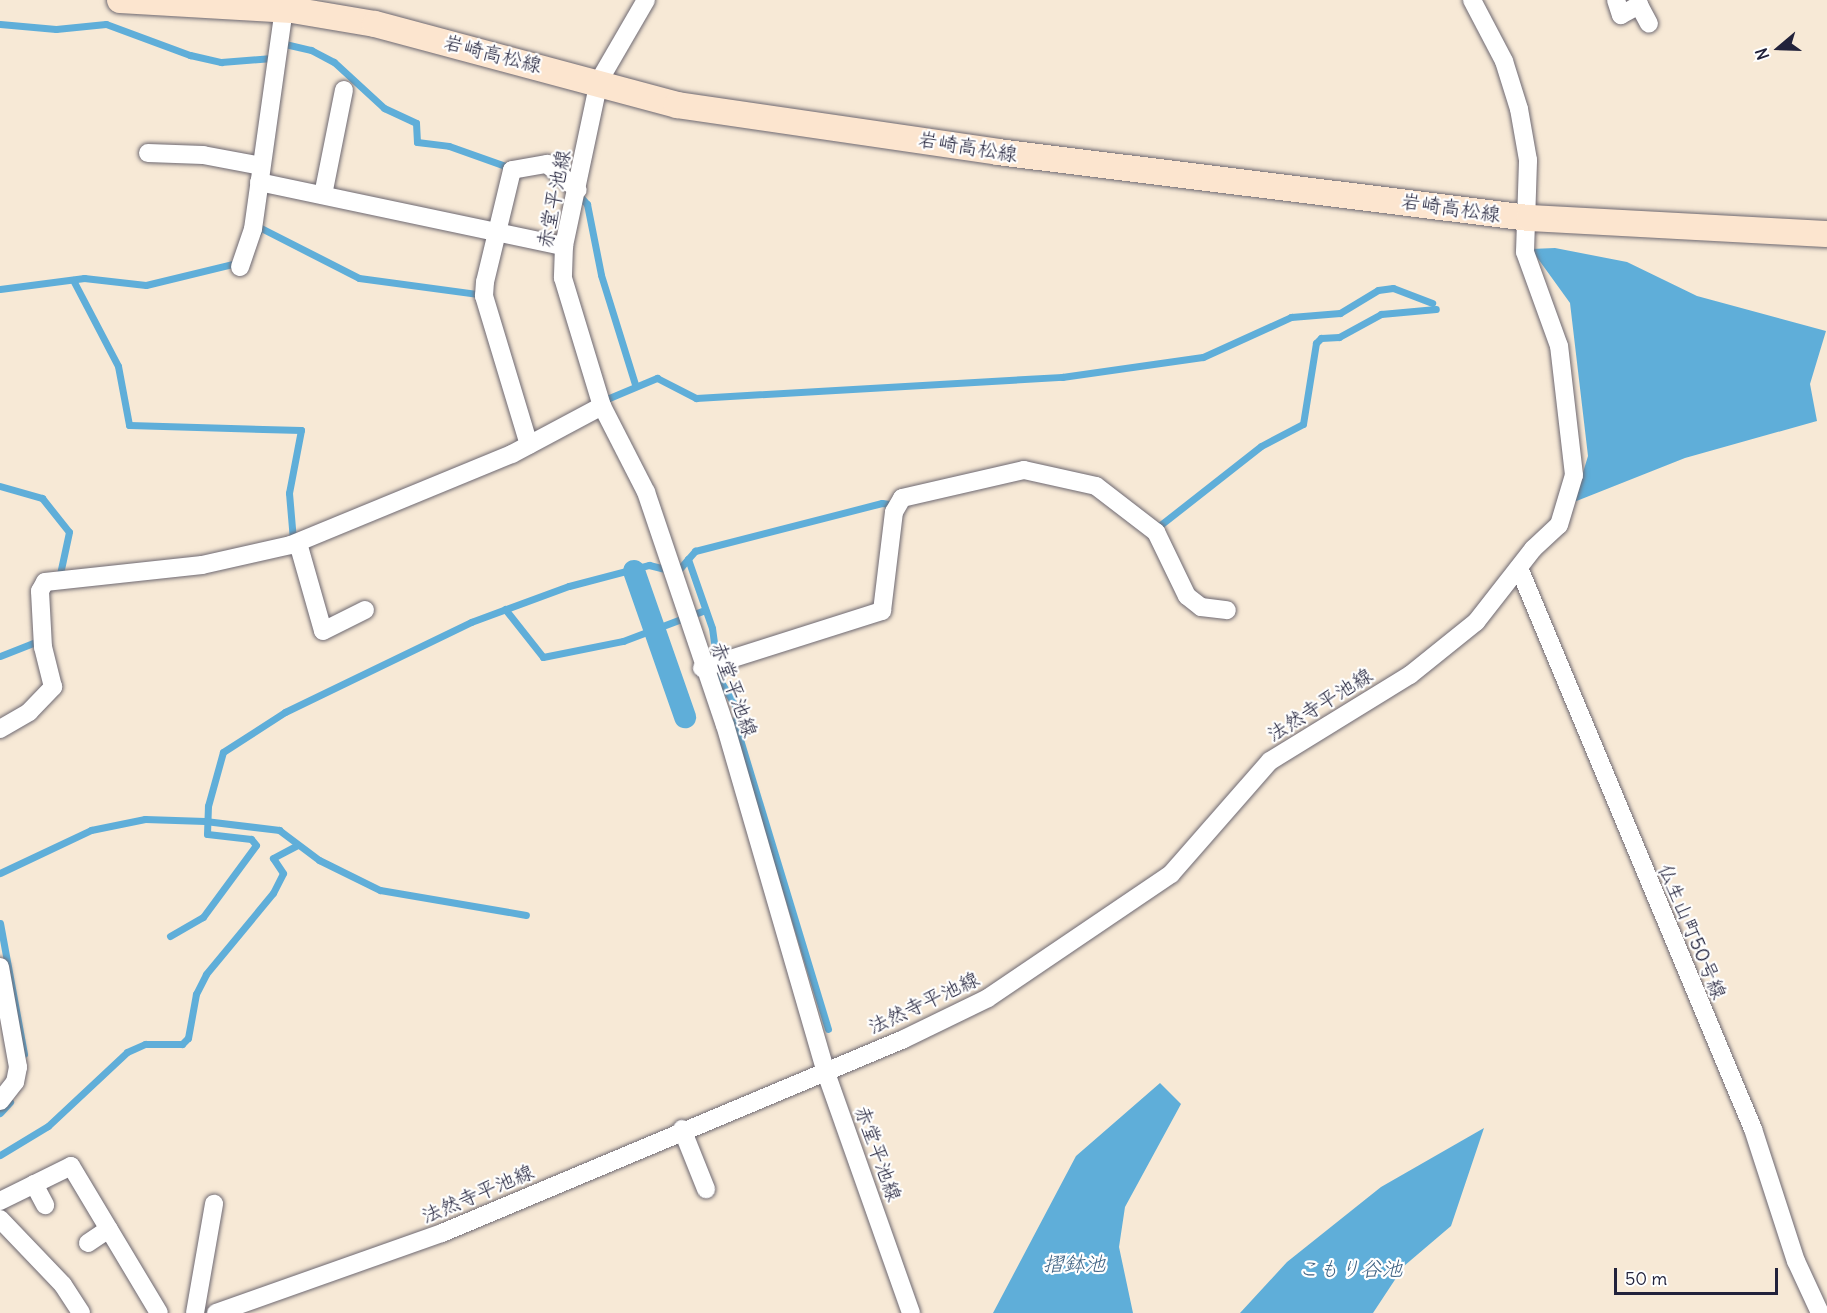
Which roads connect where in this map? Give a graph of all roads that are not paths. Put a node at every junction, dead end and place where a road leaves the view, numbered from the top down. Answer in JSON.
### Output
{"nodes":[{"id":1,"x":120,"y":0,"type":"edge"},
{"id":2,"x":646,"y":0,"type":"edge"},
{"id":3,"x":1472,"y":0,"type":"edge"},
{"id":4,"x":1616,"y":0,"type":"edge"},
{"id":5,"x":284,"y":9,"type":"junction"},
{"id":6,"x":1649,"y":24,"type":"dead end"},
{"id":7,"x":600,"y":81,"type":"junction"},
{"id":8,"x":344,"y":90,"type":"dead end"},
{"id":9,"x":148,"y":153,"type":"dead end"},
{"id":10,"x":260,"y":174,"type":"junction"},
{"id":11,"x":578,"y":190,"type":"junction"},
{"id":12,"x":322,"y":195,"type":"junction"},
{"id":13,"x":1529,"y":218,"type":"junction"},
{"id":14,"x":496,"y":231,"type":"junction"},
{"id":15,"x":1827,"y":234,"type":"edge"},
{"id":16,"x":564,"y":246,"type":"junction"},
{"id":17,"x":240,"y":267,"type":"dead end"},
{"id":18,"x":602,"y":406,"type":"junction"},
{"id":19,"x":529,"y":445,"type":"junction"},
{"id":20,"x":298,"y":543,"type":"junction"},
{"id":21,"x":1519,"y":568,"type":"junction"},
{"id":22,"x":365,"y":610,"type":"dead end"},
{"id":23,"x":1227,"y":610,"type":"dead end"},
{"id":24,"x":702,"y":668,"type":"junction"},
{"id":25,"x":0,"y":729,"type":"edge"},
{"id":26,"x":0,"y":967,"type":"edge"},
{"id":27,"x":825,"y":1070,"type":"junction"},
{"id":28,"x":0,"y":1101,"type":"edge"},
{"id":29,"x":682,"y":1129,"type":"junction"},
{"id":30,"x":34,"y":1184,"type":"junction"},
{"id":31,"x":706,"y":1189,"type":"dead end"},
{"id":32,"x":0,"y":1201,"type":"edge"},
{"id":33,"x":213,"y":1204,"type":"dead end"},
{"id":34,"x":45,"y":1205,"type":"dead end"},
{"id":35,"x":0,"y":1219,"type":"edge"},
{"id":36,"x":109,"y":1229,"type":"junction"},
{"id":37,"x":88,"y":1243,"type":"dead end"},
{"id":38,"x":222,"y":1312,"type":"edge"},
{"id":39,"x":81,"y":1313,"type":"edge"},
{"id":40,"x":159,"y":1313,"type":"edge"},
{"id":41,"x":195,"y":1313,"type":"edge"},
{"id":42,"x":911,"y":1313,"type":"edge"},
{"id":43,"x":1820,"y":1313,"type":"edge"}],
"edges":[{"from":1,"to":5,"type":"main road","name":"岩崎高松線"},
{"from":2,"to":7,"type":"street","name":"赤堂平池線"},
{"from":3,"to":13,"type":"street","name":"法然寺平池線"},
{"from":4,"to":6,"type":"street"},
{"from":5,"to":7,"type":"main road","name":"岩崎高松線"},
{"from":5,"to":10,"type":"street"},
{"from":7,"to":11,"type":"street","name":"赤堂平池線"},
{"from":7,"to":13,"type":"main road","name":"岩崎高松線"},
{"from":8,"to":12,"type":"street"},
{"from":9,"to":10,"type":"street"},
{"from":10,"to":12,"type":"street"},
{"from":10,"to":17,"type":"street"},
{"from":11,"to":14,"type":"street"},
{"from":11,"to":16,"type":"street","name":"赤堂平池線"},
{"from":12,"to":14,"type":"street"},
{"from":13,"to":15,"type":"main road","name":"岩崎高松線"},
{"from":13,"to":21,"type":"street","name":"法然寺平池線"},
{"from":14,"to":16,"type":"street"},
{"from":14,"to":19,"type":"street"},
{"from":16,"to":18,"type":"street","name":"赤堂平池線"},
{"from":18,"to":19,"type":"street"},
{"from":18,"to":24,"type":"street","name":"赤堂平池線"},
{"from":19,"to":20,"type":"street"},
{"from":20,"to":22,"type":"street"},
{"from":20,"to":25,"type":"street"},
{"from":21,"to":27,"type":"street","name":"法然寺平池線"},
{"from":21,"to":43,"type":"street","name":"仏生山町50号線"},
{"from":23,"to":24,"type":"street"},
{"from":24,"to":27,"type":"street","name":"赤堂平池線"},
{"from":26,"to":28,"type":"street"},
{"from":27,"to":29,"type":"street","name":"法然寺平池線"},
{"from":27,"to":42,"type":"street","name":"赤堂平池線"},
{"from":29,"to":31,"type":"street"},
{"from":29,"to":38,"type":"street","name":"法然寺平池線"},
{"from":30,"to":32,"type":"street"},
{"from":30,"to":34,"type":"street"},
{"from":30,"to":36,"type":"street"},
{"from":33,"to":41,"type":"street"},
{"from":35,"to":39,"type":"street"},
{"from":36,"to":37,"type":"street"},
{"from":36,"to":40,"type":"street"}]}
